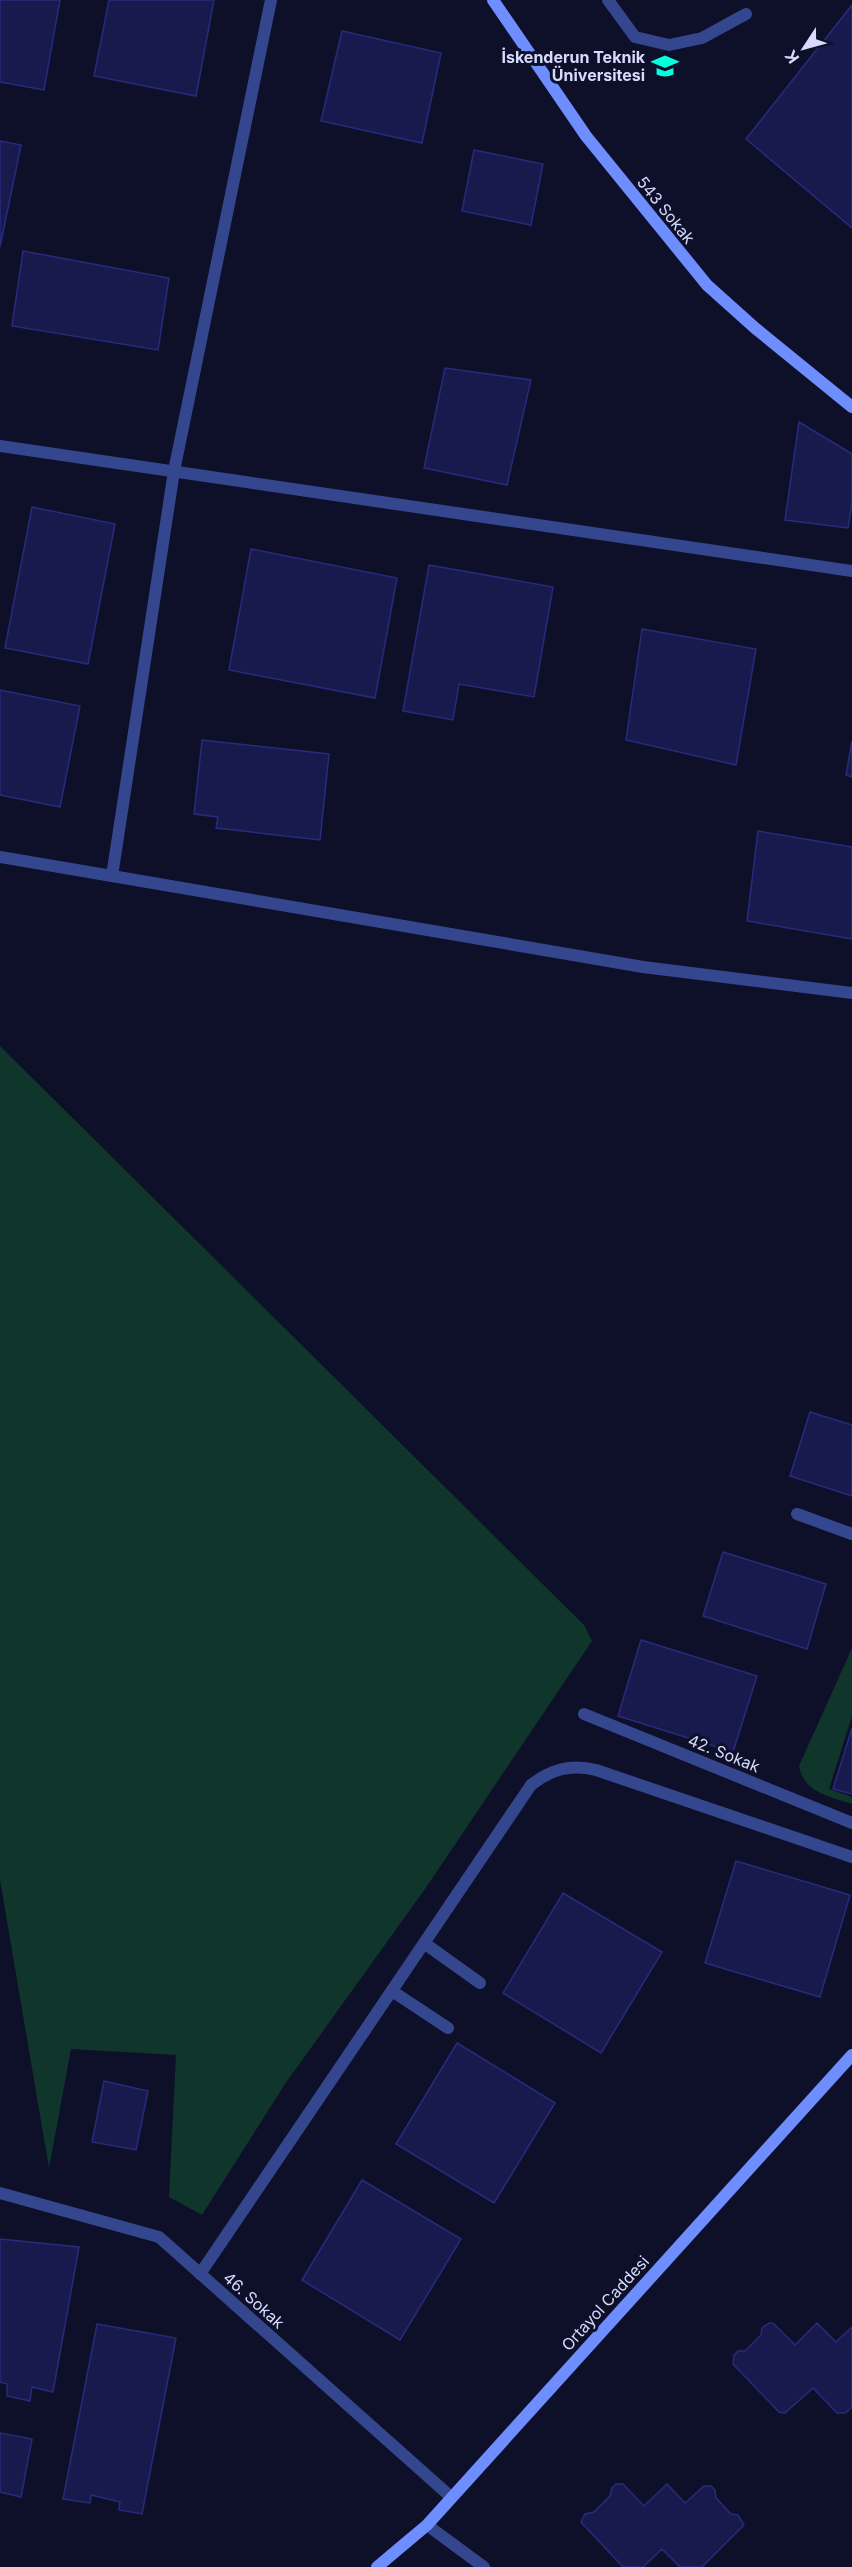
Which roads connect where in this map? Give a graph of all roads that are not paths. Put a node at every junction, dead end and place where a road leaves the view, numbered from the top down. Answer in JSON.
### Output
{"nodes":[{"id":1,"x":271,"y":0,"type":"edge"},
{"id":2,"x":493,"y":0,"type":"edge"},
{"id":3,"x":608,"y":0,"type":"edge"},
{"id":4,"x":746,"y":14,"type":"dead end"},
{"id":5,"x":852,"y":407,"type":"edge"},
{"id":6,"x":0,"y":446,"type":"edge"},
{"id":7,"x":174,"y":471,"type":"junction"},
{"id":8,"x":852,"y":571,"type":"edge"},
{"id":9,"x":0,"y":857,"type":"edge"},
{"id":10,"x":112,"y":876,"type":"junction"},
{"id":11,"x":852,"y":993,"type":"edge"},
{"id":12,"x":798,"y":1514,"type":"dead end"},
{"id":13,"x":852,"y":1534,"type":"edge"},
{"id":14,"x":584,"y":1714,"type":"dead end"},
{"id":15,"x":852,"y":1823,"type":"edge"},
{"id":16,"x":852,"y":1857,"type":"edge"},
{"id":17,"x":424,"y":1943,"type":"junction"},
{"id":18,"x":480,"y":1983,"type":"dead end"},
{"id":19,"x":392,"y":1991,"type":"junction"},
{"id":20,"x":448,"y":2028,"type":"dead end"},
{"id":21,"x":852,"y":2055,"type":"edge"},
{"id":22,"x":0,"y":2193,"type":"edge"},
{"id":23,"x":200,"y":2274,"type":"junction"},
{"id":24,"x":451,"y":2498,"type":"junction"},
{"id":25,"x":427,"y":2526,"type":"junction"},
{"id":26,"x":377,"y":2567,"type":"edge"},
{"id":27,"x":484,"y":2567,"type":"edge"}],
"edges":[{"from":1,"to":7,"type":"street"},
{"from":2,"to":5,"type":"street","name":"543 Sokak"},
{"from":3,"to":4,"type":"street"},
{"from":6,"to":7,"type":"street"},
{"from":7,"to":8,"type":"street"},
{"from":7,"to":10,"type":"street"},
{"from":9,"to":10,"type":"street"},
{"from":10,"to":11,"type":"street"},
{"from":12,"to":13,"type":"street"},
{"from":14,"to":15,"type":"street","name":"42. Sokak"},
{"from":16,"to":17,"type":"street"},
{"from":17,"to":18,"type":"street"},
{"from":17,"to":19,"type":"street"},
{"from":19,"to":20,"type":"street"},
{"from":19,"to":23,"type":"street"},
{"from":21,"to":24,"type":"street","name":"Ortayol Caddesi"},
{"from":22,"to":23,"type":"street","name":"46. Sokak"},
{"from":23,"to":24,"type":"street","name":"46. Sokak"},
{"from":24,"to":25,"type":"street","name":"Ortayol Caddesi"},
{"from":25,"to":26,"type":"street","name":"Ortayol Caddesi"},
{"from":25,"to":27,"type":"street"}]}
